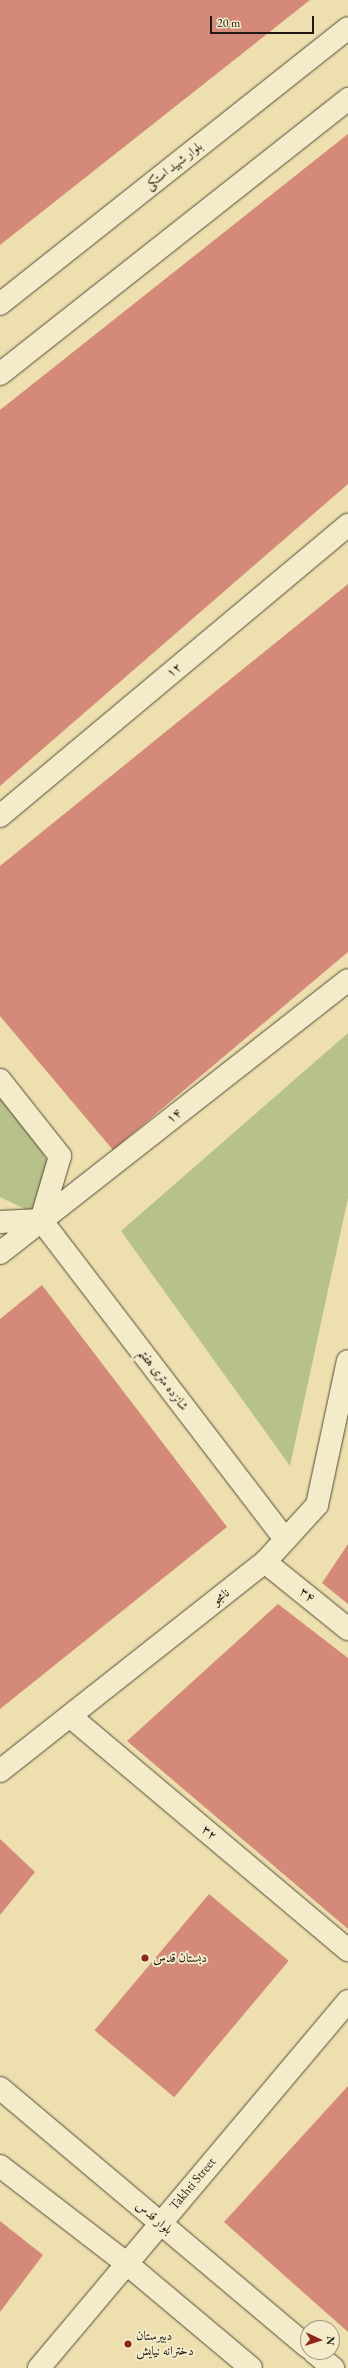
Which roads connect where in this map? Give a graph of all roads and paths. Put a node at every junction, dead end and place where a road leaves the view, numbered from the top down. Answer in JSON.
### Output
{"nodes":[{"id":1,"x":348,"y":28,"type":"edge"},
{"id":2,"x":348,"y":99,"type":"edge"},
{"id":3,"x":0,"y":304,"type":"edge"},
{"id":4,"x":0,"y":374,"type":"edge"},
{"id":5,"x":348,"y":525,"type":"edge"},
{"id":6,"x":0,"y":816,"type":"edge"},
{"id":7,"x":348,"y":980,"type":"edge"},
{"id":8,"x":0,"y":1080,"type":"edge"},
{"id":9,"x":41,"y":1220,"type":"junction"},
{"id":10,"x":0,"y":1222,"type":"edge"},
{"id":11,"x":0,"y":1253,"type":"edge"},
{"id":12,"x":348,"y":1361,"type":"edge"},
{"id":13,"x":285,"y":1539,"type":"junction"},
{"id":14,"x":265,"y":1562,"type":"junction"},
{"id":15,"x":348,"y":1629,"type":"edge"},
{"id":16,"x":71,"y":1717,"type":"junction"},
{"id":17,"x":0,"y":1771,"type":"edge"},
{"id":18,"x":348,"y":1950,"type":"edge"},
{"id":19,"x":348,"y":2001,"type":"edge"},
{"id":20,"x":0,"y":2088,"type":"edge"},
{"id":21,"x":0,"y":2166,"type":"edge"},
{"id":22,"x":160,"y":2223,"type":"junction"},
{"id":23,"x":126,"y":2263,"type":"junction"},
{"id":24,"x":300,"y":2340,"type":"edge"},
{"id":25,"x":323,"y":2360,"type":"edge"},
{"id":26,"x":39,"y":2368,"type":"edge"},
{"id":27,"x":251,"y":2368,"type":"edge"},
{"id":28,"x":332,"y":2368,"type":"edge"}],
"edges":[{"from":1,"to":3,"type":"street","name":"بلوار شهید استکی"},
{"from":2,"to":4,"type":"street"},
{"from":5,"to":6,"type":"street","name":"۱۲"},
{"from":7,"to":9,"type":"street","name":"۱۴"},
{"from":8,"to":9,"type":"street"},
{"from":9,"to":10,"type":"street"},
{"from":9,"to":11,"type":"street","name":"۱۴"},
{"from":9,"to":13,"type":"street","name":"شانزده متری هفتم"},
{"from":12,"to":13,"type":"street","name":"نامجو"},
{"from":13,"to":14,"type":"street","name":"نامجو"},
{"from":14,"to":15,"type":"street","name":"۳۴"},
{"from":14,"to":16,"type":"street","name":"نامجو"},
{"from":16,"to":17,"type":"street","name":"نامجو"},
{"from":16,"to":18,"type":"street","name":"۳۲"},
{"from":19,"to":22,"type":"street","name":"Takhti Street"},
{"from":20,"to":22,"type":"street","name":"بلوار قدس"},
{"from":21,"to":23,"type":"street"},
{"from":22,"to":23,"type":"street","name":"Takhti Street"},
{"from":22,"to":24,"type":"street","name":"بلوار قدس"},
{"from":23,"to":26,"type":"street","name":"Takhti Street"},
{"from":23,"to":27,"type":"street"},
{"from":25,"to":28,"type":"street"}]}
